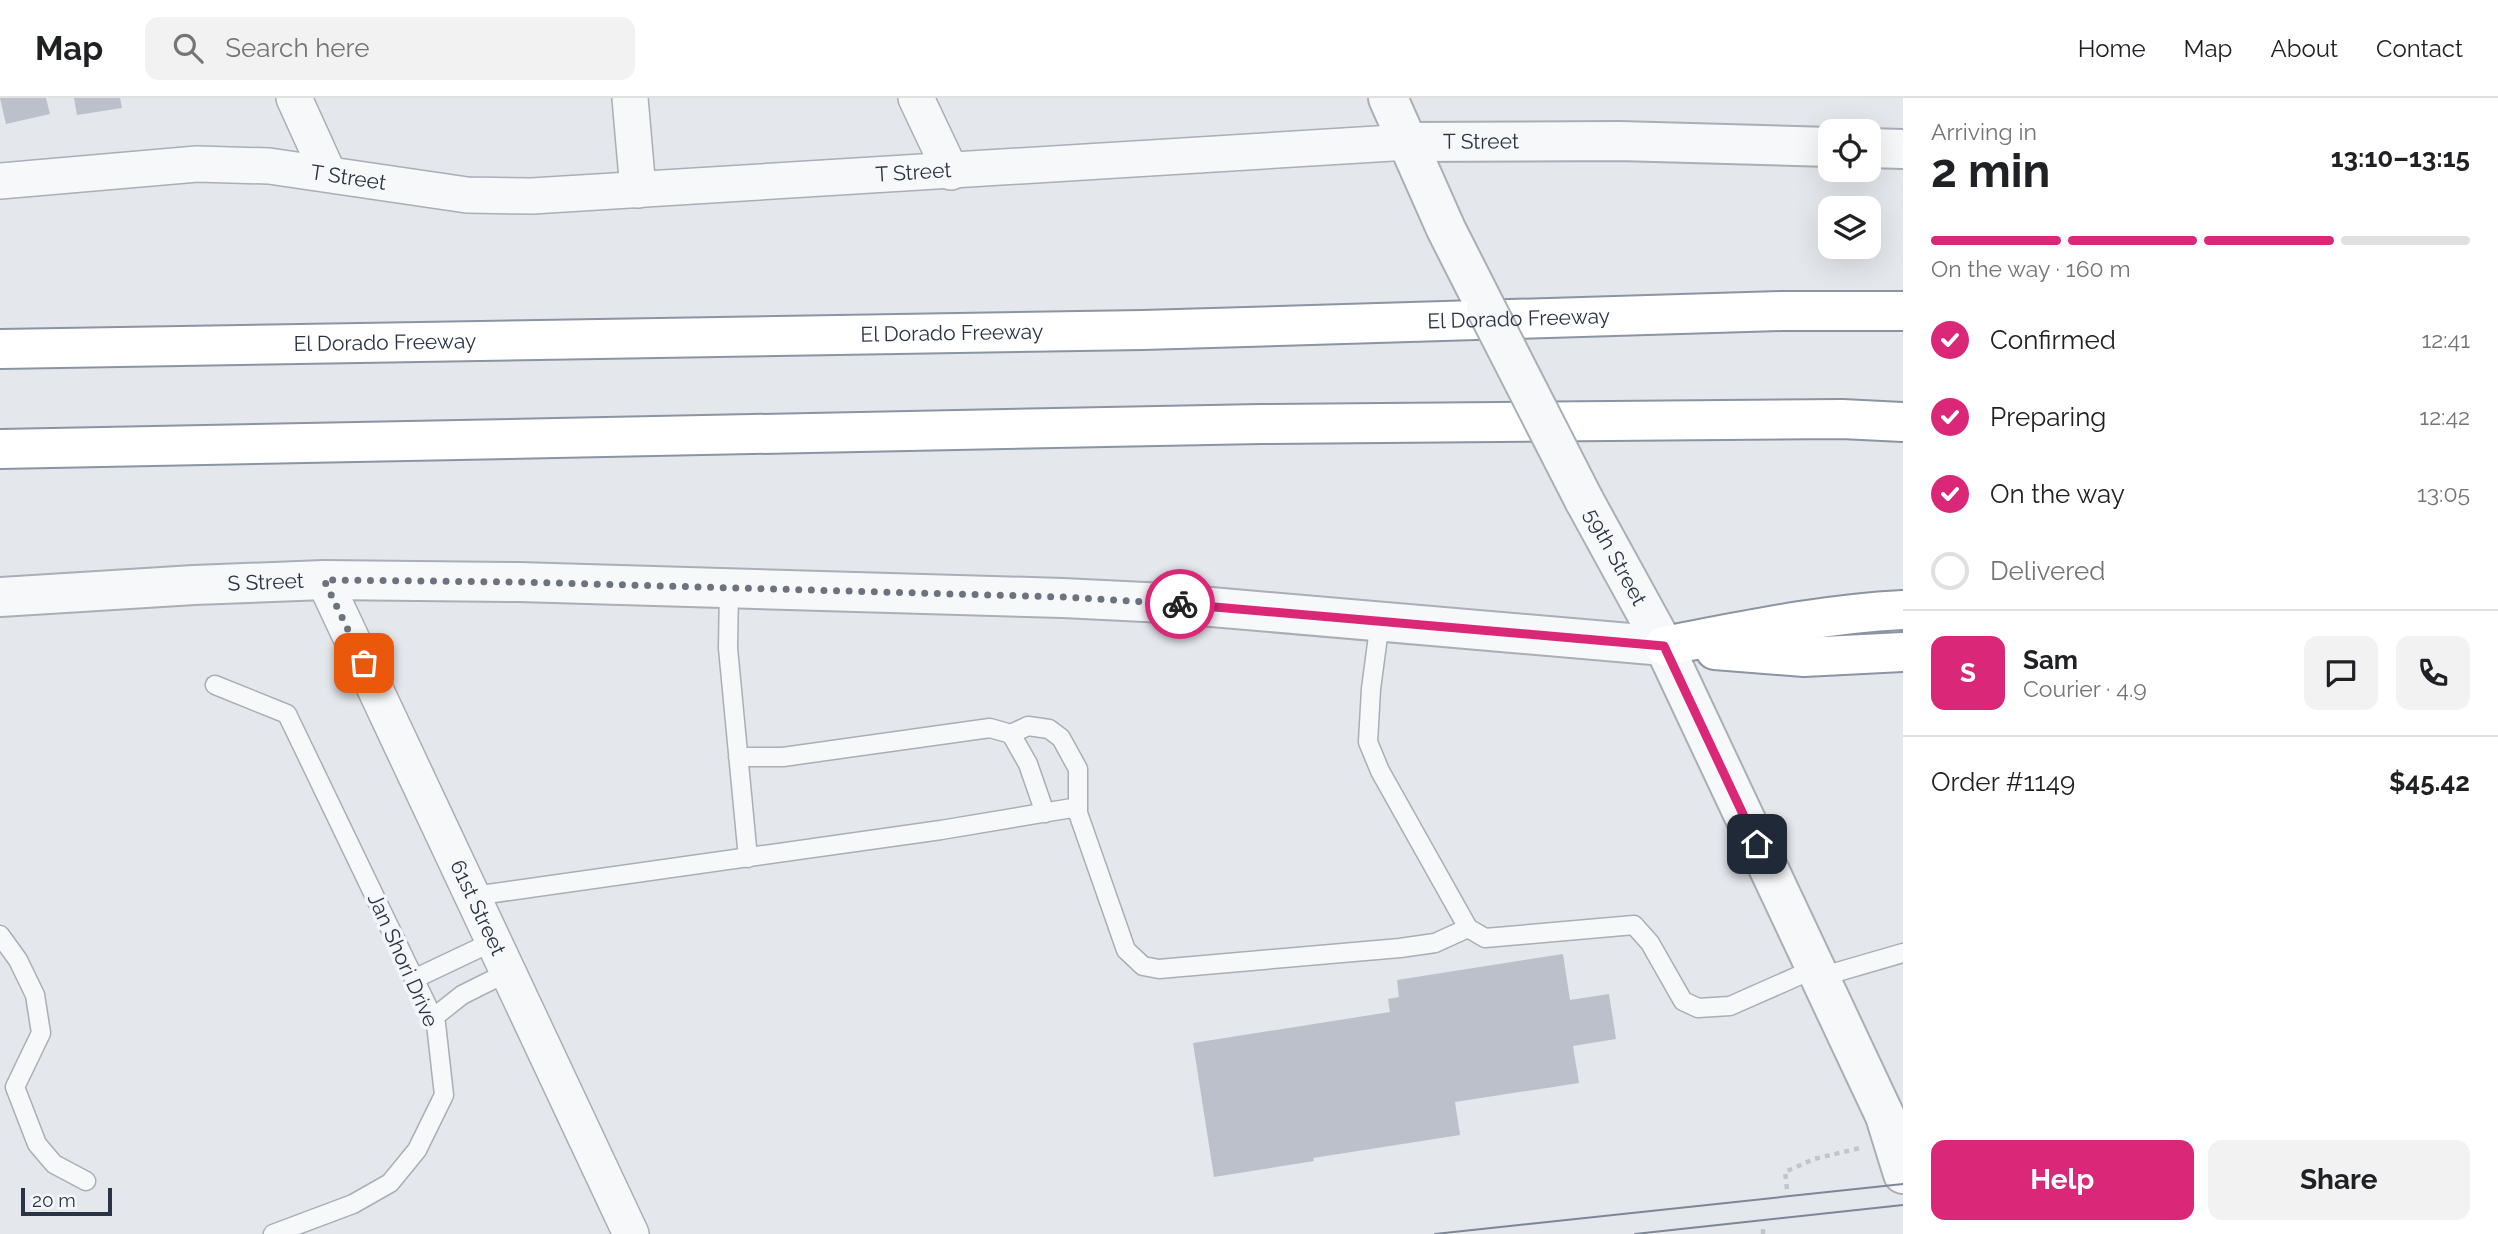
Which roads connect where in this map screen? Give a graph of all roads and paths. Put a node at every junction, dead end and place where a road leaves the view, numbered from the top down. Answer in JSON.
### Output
{"nodes":[{"id":1,"x":293,"y":98,"type":"edge"},
{"id":2,"x":630,"y":98,"type":"edge"},
{"id":3,"x":916,"y":98,"type":"edge"},
{"id":4,"x":1388,"y":98,"type":"edge"},
{"id":5,"x":1409,"y":142,"type":"junction"},
{"id":6,"x":1818,"y":147,"type":"edge"},
{"id":7,"x":1881,"y":148,"type":"edge"},
{"id":8,"x":1903,"y":149,"type":"edge"},
{"id":9,"x":951,"y":172,"type":"junction"},
{"id":10,"x":328,"y":173,"type":"junction"},
{"id":11,"x":0,"y":181,"type":"edge"},
{"id":12,"x":638,"y":190,"type":"junction"},
{"id":13,"x":1903,"y":311,"type":"edge"},
{"id":14,"x":0,"y":349,"type":"edge"},
{"id":15,"x":1903,"y":422,"type":"edge"},
{"id":16,"x":340,"y":443,"type":"junction"},
{"id":17,"x":0,"y":449,"type":"edge"},
{"id":18,"x":0,"y":475,"type":"edge"},
{"id":19,"x":324,"y":580,"type":"junction"},
{"id":20,"x":729,"y":588,"type":"junction"},
{"id":21,"x":0,"y":597,"type":"edge"},
{"id":22,"x":1903,"y":610,"type":"edge"},
{"id":23,"x":1380,"y":621,"type":"junction"},
{"id":24,"x":1664,"y":646,"type":"junction"},
{"id":25,"x":1903,"y":652,"type":"edge"},
{"id":26,"x":215,"y":685,"type":"dead end"},
{"id":27,"x":1011,"y":734,"type":"junction"},
{"id":28,"x":738,"y":757,"type":"junction"},
{"id":29,"x":1045,"y":813,"type":"junction"},
{"id":30,"x":1079,"y":813,"type":"junction"},
{"id":31,"x":748,"y":858,"type":"junction"},
{"id":32,"x":472,"y":896,"type":"junction"},
{"id":33,"x":1468,"y":928,"type":"junction"},
{"id":34,"x":0,"y":935,"type":"edge"},
{"id":35,"x":494,"y":941,"type":"junction"},
{"id":36,"x":1903,"y":953,"type":"edge"},
{"id":37,"x":508,"y":972,"type":"junction"},
{"id":38,"x":1818,"y":973,"type":"junction"},
{"id":39,"x":414,"y":979,"type":"junction"},
{"id":40,"x":433,"y":1018,"type":"junction"},
{"id":41,"x":1891,"y":1136,"type":"junction"},
{"id":42,"x":1903,"y":1174,"type":"edge"},
{"id":43,"x":86,"y":1181,"type":"dead end"},
{"id":44,"x":1787,"y":1189,"type":"dead end"},
{"id":45,"x":273,"y":1234,"type":"edge"},
{"id":46,"x":631,"y":1234,"type":"edge"}],
"edges":[{"from":1,"to":10,"type":"street"},
{"from":2,"to":12,"type":"street"},
{"from":3,"to":9,"type":"street"},
{"from":4,"to":5,"type":"street","name":"59th Street"},
{"from":5,"to":6,"type":"street","name":"T Street"},
{"from":5,"to":9,"type":"street","name":"T Street"},
{"from":5,"to":24,"type":"street","name":"59th Street","bridge":true},
{"from":7,"to":8,"type":"street"},
{"from":9,"to":12,"type":"street","name":"T Street"},
{"from":10,"to":11,"type":"street","name":"T Street"},
{"from":10,"to":12,"type":"street","name":"T Street"},
{"from":13,"to":14,"type":"highway","name":"El Dorado Freeway"},
{"from":15,"to":16,"type":"highway"},
{"from":16,"to":17,"type":"highway"},
{"from":16,"to":18,"type":"highway"},
{"from":19,"to":20,"type":"street","name":"S Street"},
{"from":19,"to":21,"type":"street","name":"S Street"},
{"from":19,"to":32,"type":"street","name":"61st Street"},
{"from":20,"to":23,"type":"street","name":"S Street"},
{"from":20,"to":28,"type":"lane"},
{"from":22,"to":24,"type":"highway"},
{"from":23,"to":24,"type":"street","name":"S Street"},
{"from":23,"to":33,"type":"lane"},
{"from":24,"to":25,"type":"highway"},
{"from":24,"to":38,"type":"street","name":"59th Street"},
{"from":26,"to":39,"type":"lane","name":"Jan Shori Drive"},
{"from":27,"to":28,"type":"lane"},
{"from":27,"to":29,"type":"lane"},
{"from":27,"to":30,"type":"lane"},
{"from":28,"to":31,"type":"lane"},
{"from":29,"to":30,"type":"lane"},
{"from":29,"to":31,"type":"lane"},
{"from":30,"to":33,"type":"lane"},
{"from":31,"to":32,"type":"lane"},
{"from":32,"to":35,"type":"street","name":"61st Street"},
{"from":33,"to":38,"type":"lane"},
{"from":34,"to":43,"type":"lane"},
{"from":35,"to":37,"type":"street","name":"61st Street"},
{"from":35,"to":39,"type":"lane"},
{"from":36,"to":38,"type":"lane"},
{"from":37,"to":40,"type":"lane"},
{"from":37,"to":46,"type":"street","name":"61st Street"},
{"from":38,"to":41,"type":"street","name":"59th Street"},
{"from":39,"to":40,"type":"lane","name":"Jan Shori Drive"},
{"from":40,"to":45,"type":"lane","name":"Jan Shori Drive"},
{"from":41,"to":42,"type":"street","name":"59th Street"},
{"from":41,"to":44,"type":"path"}]}
